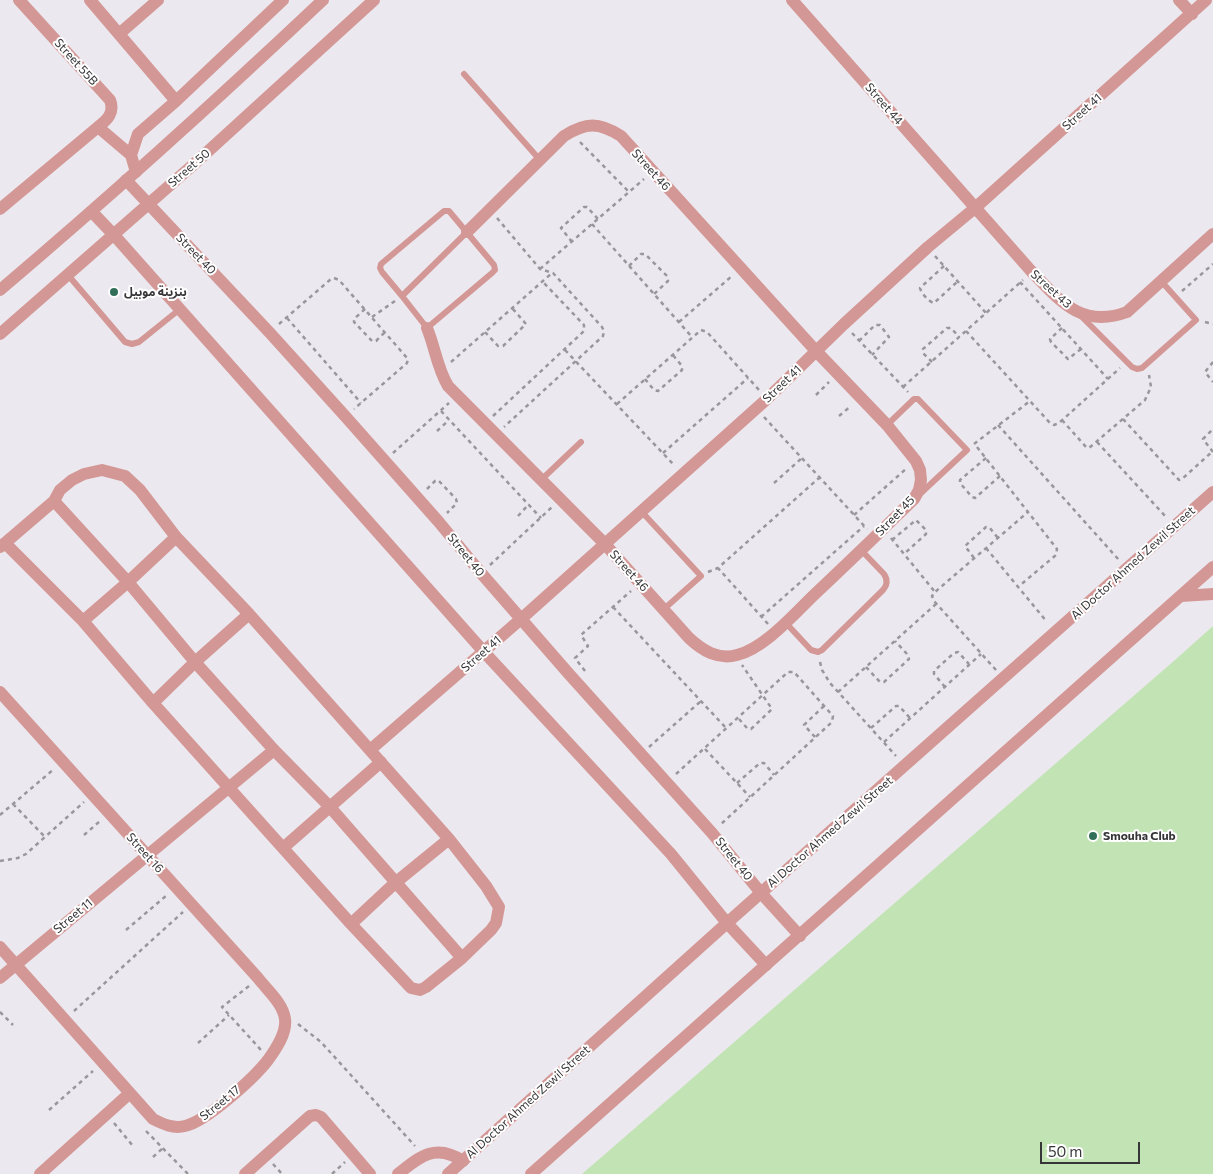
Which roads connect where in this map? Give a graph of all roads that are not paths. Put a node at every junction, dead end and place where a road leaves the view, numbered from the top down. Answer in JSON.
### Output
{"nodes":[{"id":1,"x":19,"y":0,"type":"edge"},
{"id":2,"x":158,"y":0,"type":"edge"},
{"id":3,"x":283,"y":0,"type":"edge"},
{"id":4,"x":323,"y":0,"type":"edge"},
{"id":5,"x":374,"y":0,"type":"edge"},
{"id":6,"x":792,"y":0,"type":"edge"},
{"id":7,"x":1179,"y":0,"type":"edge"},
{"id":8,"x":1206,"y":0,"type":"edge"},
{"id":9,"x":93,"y":1,"type":"edge"},
{"id":10,"x":1192,"y":14,"type":"junction"},
{"id":11,"x":119,"y":34,"type":"junction"},
{"id":12,"x":464,"y":74,"type":"dead end"},
{"id":13,"x":176,"y":101,"type":"junction"},
{"id":14,"x":98,"y":127,"type":"junction"},
{"id":15,"x":130,"y":155,"type":"junction"},
{"id":16,"x":540,"y":160,"type":"junction"},
{"id":17,"x":136,"y":172,"type":"junction"},
{"id":18,"x":126,"y":180,"type":"junction"},
{"id":19,"x":148,"y":204,"type":"junction"},
{"id":20,"x":975,"y":208,"type":"junction"},
{"id":21,"x":0,"y":209,"type":"edge"},
{"id":22,"x":92,"y":212,"type":"junction"},
{"id":23,"x":467,"y":232,"type":"junction"},
{"id":24,"x":1213,"y":234,"type":"edge"},
{"id":25,"x":114,"y":235,"type":"junction"},
{"id":26,"x":68,"y":275,"type":"junction"},
{"id":27,"x":1161,"y":281,"type":"junction"},
{"id":28,"x":0,"y":290,"type":"edge"},
{"id":29,"x":402,"y":296,"type":"junction"},
{"id":30,"x":180,"y":309,"type":"junction"},
{"id":31,"x":1078,"y":312,"type":"junction"},
{"id":32,"x":427,"y":328,"type":"junction"},
{"id":33,"x":0,"y":334,"type":"edge"},
{"id":34,"x":816,"y":352,"type":"junction"},
{"id":35,"x":887,"y":426,"type":"junction"},
{"id":36,"x":581,"y":442,"type":"dead end"},
{"id":37,"x":542,"y":480,"type":"junction"},
{"id":38,"x":1213,"y":492,"type":"edge"},
{"id":39,"x":914,"y":499,"type":"junction"},
{"id":40,"x":54,"y":501,"type":"junction"},
{"id":41,"x":641,"y":511,"type":"junction"},
{"id":42,"x":176,"y":537,"type":"junction"},
{"id":43,"x":604,"y":544,"type":"junction"},
{"id":44,"x":3,"y":545,"type":"edge"},
{"id":45,"x":861,"y":550,"type":"junction"},
{"id":46,"x":1213,"y":567,"type":"edge"},
{"id":47,"x":128,"y":582,"type":"junction"},
{"id":48,"x":1213,"y":594,"type":"edge"},
{"id":49,"x":1181,"y":596,"type":"junction"},
{"id":50,"x":664,"y":609,"type":"junction"},
{"id":51,"x":249,"y":614,"type":"junction"},
{"id":52,"x":521,"y":619,"type":"junction"},
{"id":53,"x":83,"y":621,"type":"junction"},
{"id":54,"x":785,"y":622,"type":"junction"},
{"id":55,"x":484,"y":652,"type":"junction"},
{"id":56,"x":735,"y":656,"type":"joint"},
{"id":57,"x":195,"y":662,"type":"junction"},
{"id":58,"x":0,"y":692,"type":"edge"},
{"id":59,"x":153,"y":702,"type":"junction"},
{"id":60,"x":274,"y":750,"type":"junction"},
{"id":61,"x":370,"y":750,"type":"junction"},
{"id":62,"x":381,"y":762,"type":"junction"},
{"id":63,"x":231,"y":788,"type":"junction"},
{"id":64,"x":329,"y":806,"type":"junction"},
{"id":65,"x":449,"y":839,"type":"junction"},
{"id":66,"x":283,"y":848,"type":"junction"},
{"id":67,"x":147,"y":855,"type":"junction"},
{"id":68,"x":395,"y":883,"type":"junction"},
{"id":69,"x":761,"y":893,"type":"junction"},
{"id":70,"x":727,"y":923,"type":"junction"},
{"id":71,"x":351,"y":924,"type":"junction"},
{"id":72,"x":800,"y":936,"type":"junction"},
{"id":73,"x":0,"y":947,"type":"edge"},
{"id":74,"x":462,"y":958,"type":"junction"},
{"id":75,"x":16,"y":964,"type":"junction"},
{"id":76,"x":766,"y":966,"type":"junction"},
{"id":77,"x":0,"y":978,"type":"edge"},
{"id":78,"x":285,"y":1018,"type":"joint"},
{"id":79,"x":130,"y":1093,"type":"junction"},
{"id":80,"x":463,"y":1161,"type":"junction"},
{"id":81,"x":40,"y":1174,"type":"edge"},
{"id":82,"x":245,"y":1174,"type":"edge"},
{"id":83,"x":370,"y":1174,"type":"edge"},
{"id":84,"x":398,"y":1174,"type":"edge"},
{"id":85,"x":448,"y":1174,"type":"edge"},
{"id":86,"x":531,"y":1174,"type":"edge"}],
"edges":[{"from":1,"to":14,"type":"street","name":"Street 55B"},
{"from":2,"to":11,"type":"street"},
{"from":3,"to":13,"type":"street"},
{"from":4,"to":17,"type":"street"},
{"from":5,"to":19,"type":"street","name":"Street 50"},
{"from":6,"to":20,"type":"street","name":"Street 44"},
{"from":7,"to":10,"type":"street"},
{"from":8,"to":10,"type":"street","name":"Street 41"},
{"from":9,"to":11,"type":"street"},
{"from":10,"to":20,"type":"street","name":"Street 41"},
{"from":11,"to":13,"type":"street"},
{"from":12,"to":16,"type":"lane"},
{"from":13,"to":15,"type":"street"},
{"from":14,"to":15,"type":"street"},
{"from":14,"to":21,"type":"street","name":"Street 55B"},
{"from":15,"to":17,"type":"street"},
{"from":16,"to":23,"type":"street","name":"Street 46"},
{"from":16,"to":34,"type":"street","name":"Street 46"},
{"from":17,"to":18,"type":"street"},
{"from":18,"to":19,"type":"street","name":"Street 40"},
{"from":18,"to":22,"type":"street"},
{"from":19,"to":25,"type":"street","name":"Street 50"},
{"from":19,"to":52,"type":"street","name":"Street 40"},
{"from":20,"to":31,"type":"street","name":"Street 43"},
{"from":20,"to":34,"type":"street","name":"Street 41"},
{"from":22,"to":25,"type":"street"},
{"from":22,"to":28,"type":"street"},
{"from":23,"to":29,"type":"lane"},
{"from":23,"to":29,"type":"lane"},
{"from":23,"to":32,"type":"lane"},
{"from":24,"to":27,"type":"street","name":"Street 43"},
{"from":25,"to":26,"type":"street","name":"Street 50"},
{"from":25,"to":30,"type":"street"},
{"from":26,"to":30,"type":"lane"},
{"from":26,"to":33,"type":"street","name":"Street 50"},
{"from":27,"to":31,"type":"street","name":"Street 43"},
{"from":27,"to":31,"type":"lane"},
{"from":29,"to":32,"type":"lane"},
{"from":30,"to":55,"type":"street"},
{"from":32,"to":37,"type":"street","name":"Street 46"},
{"from":34,"to":35,"type":"street"},
{"from":34,"to":41,"type":"street","name":"Street 41"},
{"from":35,"to":39,"type":"street","name":"Street 45"},
{"from":35,"to":39,"type":"lane"},
{"from":36,"to":37,"type":"lane"},
{"from":37,"to":43,"type":"street","name":"Street 46"},
{"from":38,"to":69,"type":"street","name":"Al Doctor Ahmed Zewil Street"},
{"from":39,"to":45,"type":"street","name":"Street 45"},
{"from":40,"to":42,"type":"street"},
{"from":40,"to":44,"type":"street"},
{"from":40,"to":47,"type":"street"},
{"from":41,"to":43,"type":"street","name":"Street 41"},
{"from":41,"to":50,"type":"lane"},
{"from":42,"to":47,"type":"street"},
{"from":42,"to":51,"type":"street"},
{"from":43,"to":50,"type":"street","name":"Street 46"},
{"from":43,"to":52,"type":"street","name":"Street 41"},
{"from":44,"to":53,"type":"street"},
{"from":45,"to":54,"type":"street","name":"Street 45"},
{"from":45,"to":54,"type":"lane"},
{"from":46,"to":49,"type":"street"},
{"from":47,"to":53,"type":"street"},
{"from":47,"to":57,"type":"street"},
{"from":48,"to":49,"type":"street"},
{"from":49,"to":72,"type":"street"},
{"from":50,"to":56,"type":"street","name":"Street 46"},
{"from":51,"to":57,"type":"street"},
{"from":51,"to":61,"type":"street"},
{"from":52,"to":55,"type":"street","name":"Street 41"},
{"from":52,"to":69,"type":"street","name":"Street 40"},
{"from":53,"to":59,"type":"street"},
{"from":54,"to":56,"type":"street","name":"Street 45"},
{"from":55,"to":61,"type":"street","name":"Street 41"},
{"from":55,"to":70,"type":"street"},
{"from":57,"to":59,"type":"street"},
{"from":57,"to":60,"type":"street"},
{"from":58,"to":67,"type":"street","name":"Street 16"},
{"from":59,"to":63,"type":"street"},
{"from":60,"to":63,"type":"street","name":"Street 11"},
{"from":60,"to":64,"type":"street"},
{"from":61,"to":62,"type":"street"},
{"from":62,"to":64,"type":"street"},
{"from":62,"to":65,"type":"street"},
{"from":63,"to":66,"type":"street"},
{"from":63,"to":67,"type":"street","name":"Street 11"},
{"from":64,"to":66,"type":"street"},
{"from":64,"to":68,"type":"street"},
{"from":65,"to":68,"type":"street"},
{"from":65,"to":74,"type":"street"},
{"from":66,"to":71,"type":"street"},
{"from":67,"to":75,"type":"street","name":"Street 11"},
{"from":67,"to":78,"type":"street","name":"Street 16"},
{"from":68,"to":71,"type":"street"},
{"from":68,"to":74,"type":"street"},
{"from":69,"to":70,"type":"street","name":"Al Doctor Ahmed Zewil Street"},
{"from":69,"to":72,"type":"street","name":"Street 40"},
{"from":70,"to":76,"type":"street"},
{"from":70,"to":80,"type":"street","name":"Al Doctor Ahmed Zewil Street"},
{"from":71,"to":74,"type":"street"},
{"from":72,"to":76,"type":"street"},
{"from":73,"to":75,"type":"street","name":"Street 17"},
{"from":75,"to":77,"type":"street","name":"Street 11"},
{"from":75,"to":79,"type":"street","name":"Street 17"},
{"from":76,"to":86,"type":"street"},
{"from":78,"to":79,"type":"street","name":"Street 17"},
{"from":79,"to":81,"type":"street"},
{"from":80,"to":84,"type":"street"},
{"from":80,"to":85,"type":"street","name":"Al Doctor Ahmed Zewil Street"},
{"from":82,"to":83,"type":"street"}]}
